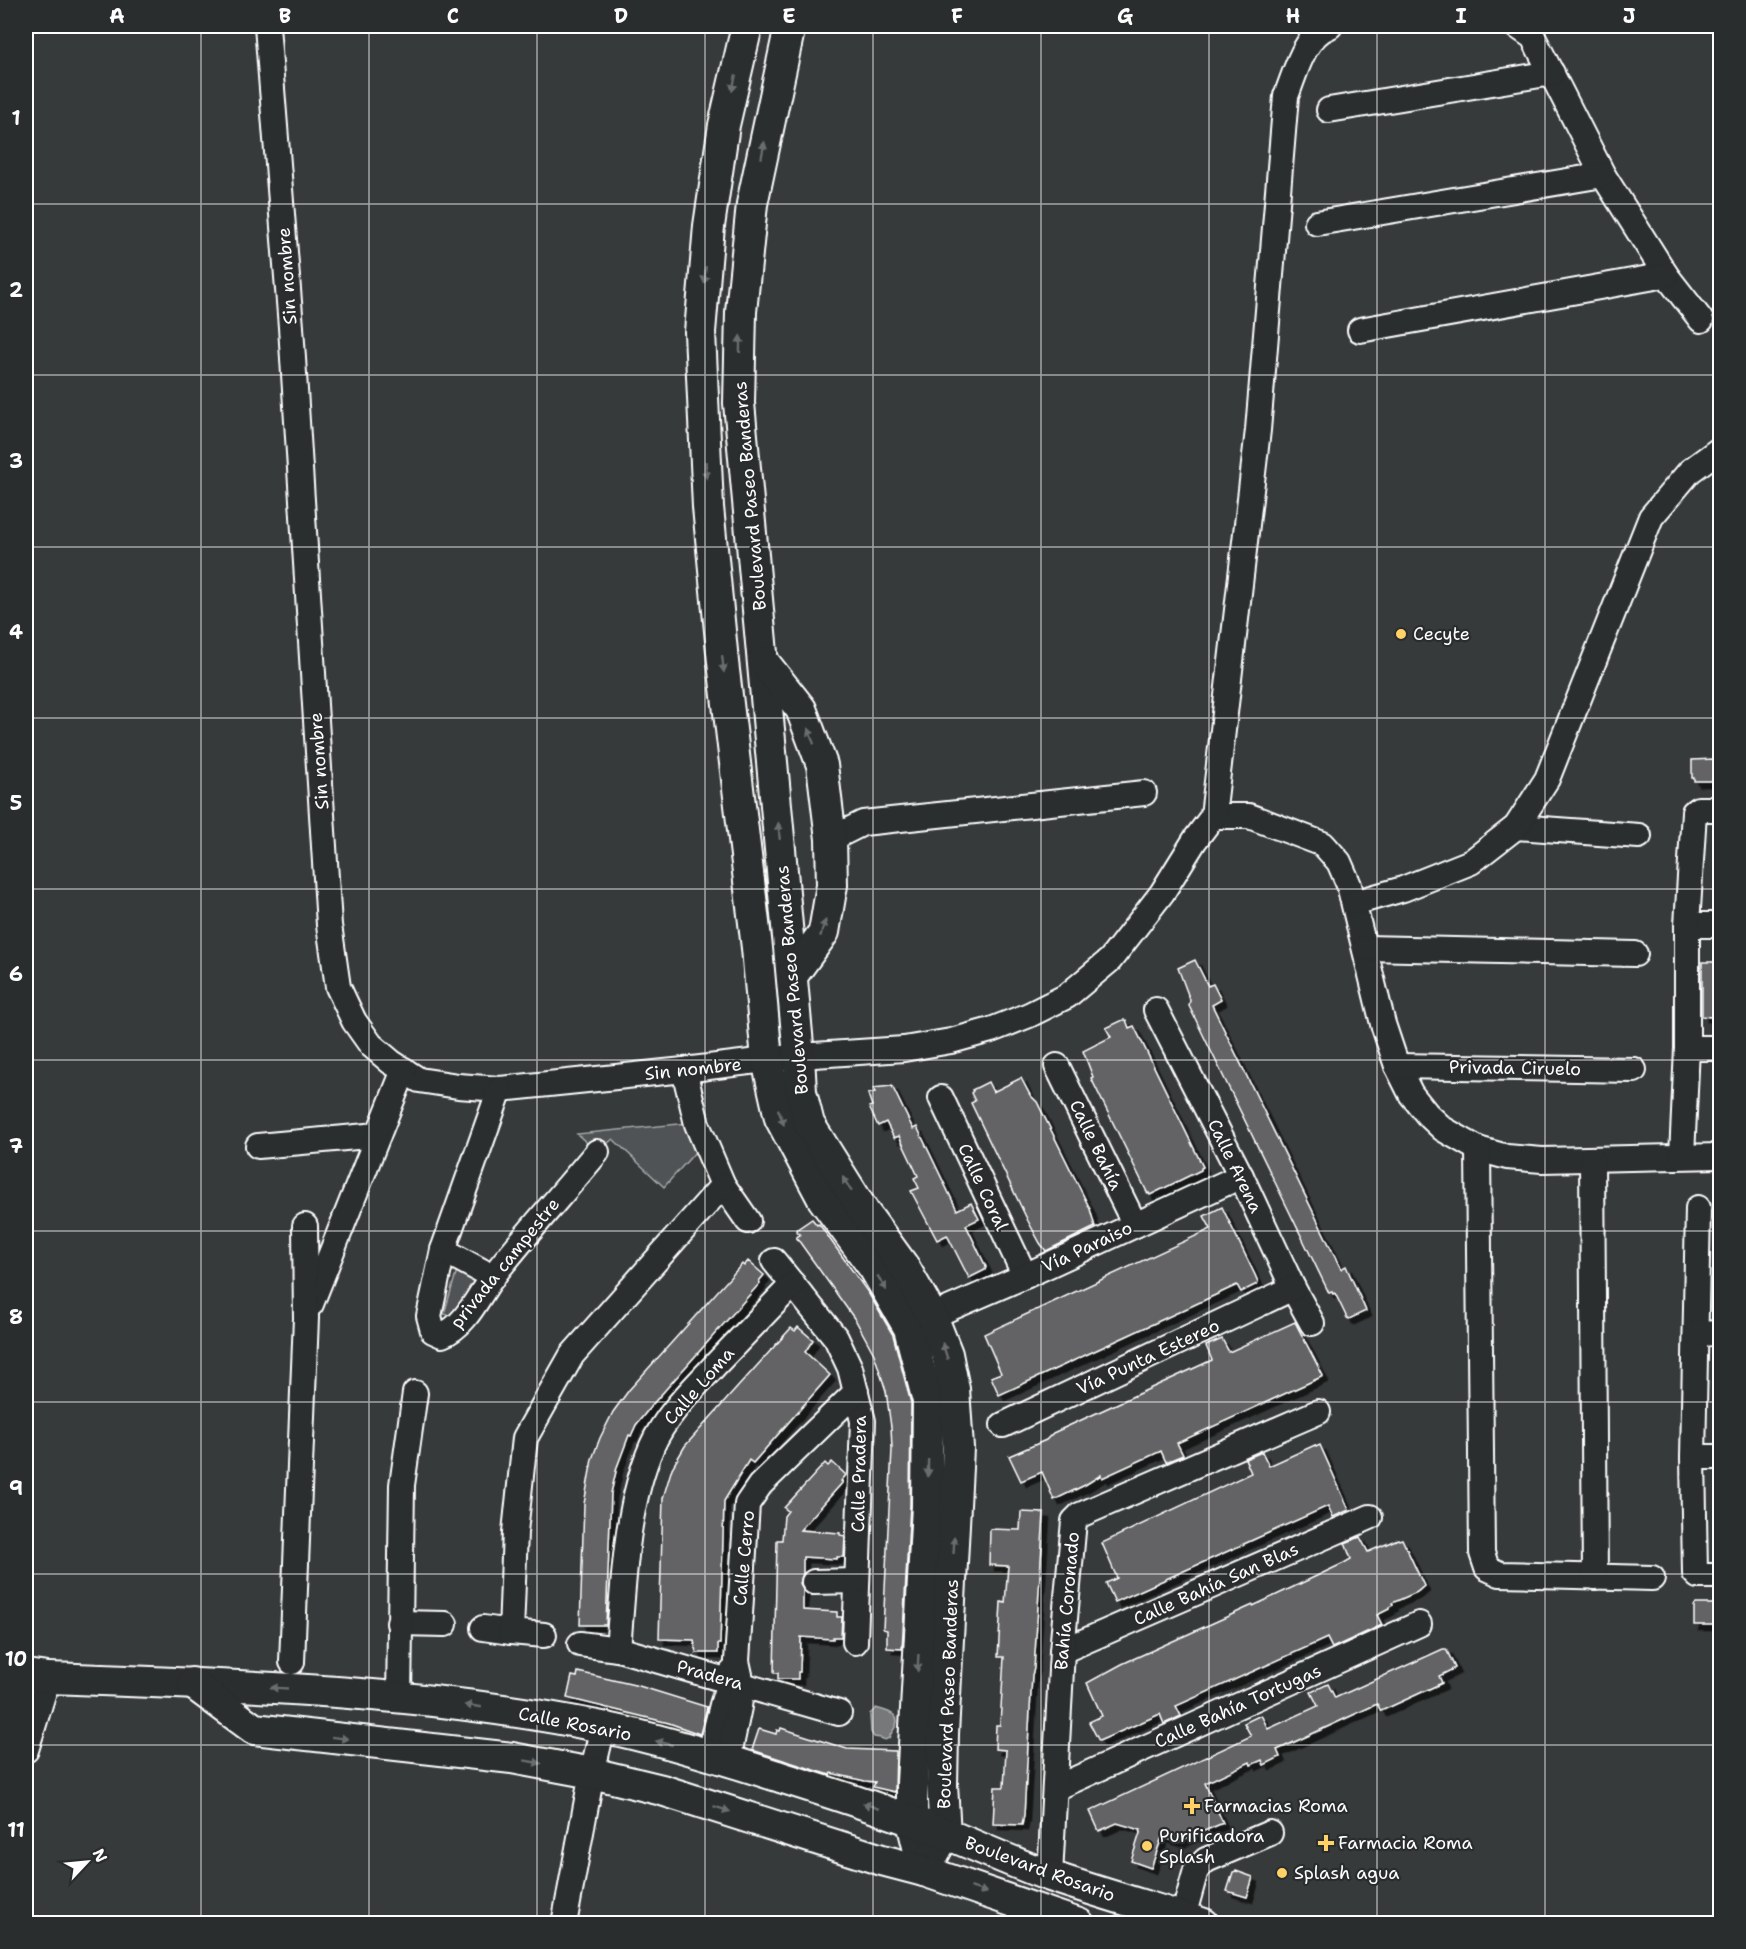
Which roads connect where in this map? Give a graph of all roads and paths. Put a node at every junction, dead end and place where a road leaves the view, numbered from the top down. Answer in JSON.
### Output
{"nodes":[{"id":1,"x":267,"y":26,"type":"edge"},
{"id":2,"x":747,"y":26,"type":"edge"},
{"id":3,"x":790,"y":26,"type":"edge"},
{"id":4,"x":1330,"y":26,"type":"edge"},
{"id":5,"x":1517,"y":26,"type":"edge"},
{"id":6,"x":1552,"y":73,"type":"junction"},
{"id":7,"x":1329,"y":110,"type":"dead end"},
{"id":8,"x":1604,"y":175,"type":"junction"},
{"id":9,"x":1317,"y":223,"type":"dead end"},
{"id":10,"x":1666,"y":275,"type":"junction"},
{"id":11,"x":1701,"y":320,"type":"dead end"},
{"id":12,"x":1360,"y":330,"type":"dead end"},
{"id":13,"x":1720,"y":449,"type":"edge"},
{"id":14,"x":763,"y":661,"type":"junction"},
{"id":15,"x":1144,"y":793,"type":"dead end"},
{"id":16,"x":826,"y":806,"type":"junction"},
{"id":17,"x":1720,"y":809,"type":"edge"},
{"id":18,"x":1213,"y":816,"type":"junction"},
{"id":19,"x":863,"y":823,"type":"junction"},
{"id":20,"x":1516,"y":827,"type":"junction"},
{"id":21,"x":1639,"y":836,"type":"dead end"},
{"id":22,"x":831,"y":839,"type":"junction"},
{"id":23,"x":1354,"y":903,"type":"junction"},
{"id":24,"x":1687,"y":925,"type":"junction"},
{"id":25,"x":1720,"y":925,"type":"edge"},
{"id":26,"x":1365,"y":948,"type":"junction"},
{"id":27,"x":1635,"y":954,"type":"dead end"},
{"id":28,"x":792,"y":976,"type":"junction"},
{"id":29,"x":1156,"y":1010,"type":"dead end"},
{"id":30,"x":1687,"y":1048,"type":"junction"},
{"id":31,"x":1720,"y":1048,"type":"edge"},
{"id":32,"x":800,"y":1056,"type":"junction"},
{"id":33,"x":766,"y":1060,"type":"junction"},
{"id":34,"x":1057,"y":1066,"type":"dead end"},
{"id":35,"x":1397,"y":1066,"type":"junction"},
{"id":36,"x":684,"y":1070,"type":"junction"},
{"id":37,"x":1634,"y":1070,"type":"dead end"},
{"id":38,"x":404,"y":1071,"type":"junction"},
{"id":39,"x":500,"y":1089,"type":"junction"},
{"id":40,"x":941,"y":1098,"type":"dead end"},
{"id":41,"x":378,"y":1135,"type":"junction"},
{"id":42,"x":258,"y":1146,"type":"dead end"},
{"id":43,"x":1478,"y":1149,"type":"junction"},
{"id":44,"x":597,"y":1152,"type":"dead end"},
{"id":45,"x":1682,"y":1156,"type":"junction"},
{"id":46,"x":1720,"y":1156,"type":"edge"},
{"id":47,"x":1592,"y":1159,"type":"junction"},
{"id":48,"x":1241,"y":1176,"type":"junction"},
{"id":49,"x":723,"y":1185,"type":"junction"},
{"id":50,"x":1698,"y":1208,"type":"dead end"},
{"id":51,"x":748,"y":1221,"type":"dead end"},
{"id":52,"x":1135,"y":1225,"type":"junction"},
{"id":53,"x":305,"y":1226,"type":"dead end"},
{"id":54,"x":443,"y":1250,"type":"junction"},
{"id":55,"x":774,"y":1261,"type":"dead end"},
{"id":56,"x":493,"y":1276,"type":"junction"},
{"id":57,"x":1025,"y":1276,"type":"junction"},
{"id":58,"x":793,"y":1284,"type":"junction"},
{"id":59,"x":1293,"y":1288,"type":"junction"},
{"id":60,"x":932,"y":1316,"type":"junction"},
{"id":61,"x":306,"y":1318,"type":"junction"},
{"id":62,"x":1312,"y":1323,"type":"dead end"},
{"id":63,"x":1720,"y":1333,"type":"edge"},
{"id":64,"x":1696,"y":1334,"type":"junction"},
{"id":65,"x":856,"y":1392,"type":"junction"},
{"id":66,"x":415,"y":1393,"type":"dead end"},
{"id":67,"x":1318,"y":1412,"type":"dead end"},
{"id":68,"x":1003,"y":1425,"type":"dead end"},
{"id":69,"x":1720,"y":1457,"type":"edge"},
{"id":70,"x":1693,"y":1458,"type":"junction"},
{"id":71,"x":1370,"y":1517,"type":"dead end"},
{"id":72,"x":1720,"y":1576,"type":"edge"},
{"id":73,"x":1595,"y":1577,"type":"junction"},
{"id":74,"x":1652,"y":1578,"type":"dead end"},
{"id":75,"x":856,"y":1581,"type":"junction"},
{"id":76,"x":814,"y":1582,"type":"dead end"},
{"id":77,"x":399,"y":1623,"type":"junction"},
{"id":78,"x":445,"y":1624,"type":"dead end"},
{"id":79,"x":1419,"y":1624,"type":"dead end"},
{"id":80,"x":483,"y":1628,"type":"dead end"},
{"id":81,"x":511,"y":1632,"type":"junction"},
{"id":82,"x":544,"y":1635,"type":"dead end"},
{"id":83,"x":855,"y":1642,"type":"dead end"},
{"id":84,"x":580,"y":1644,"type":"dead end"},
{"id":85,"x":618,"y":1648,"type":"junction"},
{"id":86,"x":1062,"y":1651,"type":"junction"},
{"id":87,"x":291,"y":1662,"type":"dead end"},
{"id":88,"x":736,"y":1675,"type":"junction"},
{"id":89,"x":37,"y":1677,"type":"edge"},
{"id":90,"x":192,"y":1683,"type":"junction"},
{"id":91,"x":399,"y":1698,"type":"junction"},
{"id":92,"x":838,"y":1713,"type":"dead end"},
{"id":93,"x":603,"y":1727,"type":"junction"},
{"id":94,"x":26,"y":1750,"type":"edge"},
{"id":95,"x":719,"y":1757,"type":"junction"},
{"id":96,"x":592,"y":1773,"type":"junction"},
{"id":97,"x":1056,"y":1788,"type":"junction"},
{"id":98,"x":912,"y":1822,"type":"junction"},
{"id":99,"x":1269,"y":1833,"type":"dead end"},
{"id":100,"x":945,"y":1834,"type":"junction"},
{"id":101,"x":924,"y":1871,"type":"junction"},
{"id":102,"x":1050,"y":1876,"type":"junction"},
{"id":103,"x":1039,"y":1917,"type":"edge"},
{"id":104,"x":1194,"y":1920,"type":"edge"},
{"id":105,"x":564,"y":1923,"type":"edge"},
{"id":106,"x":1079,"y":1923,"type":"edge"}],
"edges":[{"from":1,"to":38,"type":"street","name":"Sin nombre"},
{"from":2,"to":33,"type":"main road","name":"Boulevard Paseo Banderas","one_way":true},
{"from":14,"to":3,"type":"main road","name":"Boulevard Paseo Banderas","one_way":true},
{"from":4,"to":18,"type":"street"},
{"from":5,"to":6,"type":"street"},
{"from":6,"to":7,"type":"street"},
{"from":6,"to":8,"type":"street"},
{"from":8,"to":9,"type":"street"},
{"from":8,"to":10,"type":"street"},
{"from":10,"to":11,"type":"street"},
{"from":10,"to":12,"type":"street"},
{"from":13,"to":20,"type":"street"},
{"from":16,"to":14,"type":"main road","one_way":true},
{"from":28,"to":14,"type":"main road","name":"Boulevard Paseo Banderas","one_way":true},
{"from":15,"to":19,"type":"street"},
{"from":16,"to":19,"type":"street"},
{"from":16,"to":22,"type":"main road"},
{"from":17,"to":24,"type":"street"},
{"from":18,"to":23,"type":"street"},
{"from":18,"to":32,"type":"street","name":"Sin nombre"},
{"from":19,"to":22,"type":"street"},
{"from":20,"to":21,"type":"street"},
{"from":20,"to":23,"type":"street"},
{"from":28,"to":22,"type":"main road","one_way":true},
{"from":23,"to":26,"type":"street"},
{"from":24,"to":25,"type":"street"},
{"from":24,"to":30,"type":"street"},
{"from":26,"to":27,"type":"street"},
{"from":26,"to":35,"type":"street"},
{"from":28,"to":32,"type":"main road","name":"Boulevard Paseo Banderas"},
{"from":29,"to":48,"type":"street","name":"Calle Arena"},
{"from":30,"to":31,"type":"street"},
{"from":30,"to":45,"type":"street"},
{"from":32,"to":33,"type":"street","name":"Sin nombre"},
{"from":60,"to":32,"type":"main road","name":"Boulevard Paseo Banderas","one_way":true},
{"from":33,"to":36,"type":"street","name":"Sin nombre"},
{"from":33,"to":98,"type":"main road","name":"Boulevard Paseo Banderas","one_way":true},
{"from":34,"to":52,"type":"street","name":"Calle Bahía"},
{"from":35,"to":37,"type":"street","name":"Privada Ciruelo"},
{"from":35,"to":43,"type":"street"},
{"from":36,"to":39,"type":"street","name":"Sin nombre"},
{"from":36,"to":49,"type":"street"},
{"from":38,"to":39,"type":"street","name":"Sin nombre"},
{"from":38,"to":41,"type":"street"},
{"from":39,"to":54,"type":"street","name":"privada campestre"},
{"from":40,"to":57,"type":"street","name":"Calle Coral"},
{"from":41,"to":42,"type":"street"},
{"from":41,"to":61,"type":"street"},
{"from":43,"to":47,"type":"street"},
{"from":43,"to":73,"type":"street"},
{"from":44,"to":56,"type":"street","name":"privada campestre"},
{"from":45,"to":46,"type":"street"},
{"from":45,"to":47,"type":"street"},
{"from":47,"to":73,"type":"street"},
{"from":48,"to":52,"type":"street","name":"Vía Paraiso"},
{"from":48,"to":59,"type":"street","name":"Calle Arena"},
{"from":49,"to":51,"type":"street"},
{"from":49,"to":81,"type":"street"},
{"from":50,"to":64,"type":"street"},
{"from":52,"to":57,"type":"street","name":"Vía Paraiso"},
{"from":53,"to":61,"type":"street"},
{"from":54,"to":56,"type":"street"},
{"from":54,"to":56,"type":"street","name":"privada campestre"},
{"from":55,"to":58,"type":"street","name":"Calle Pradera"},
{"from":57,"to":60,"type":"street","name":"Vía Paraiso"},
{"from":58,"to":65,"type":"street","name":"Calle Pradera"},
{"from":58,"to":85,"type":"street","name":"Calle Loma"},
{"from":59,"to":62,"type":"street","name":"Calle Arena"},
{"from":59,"to":68,"type":"street","name":"Vía Punta Estereo"},
{"from":100,"to":60,"type":"main road","name":"Boulevard Paseo Banderas","one_way":true},
{"from":61,"to":87,"type":"street"},
{"from":63,"to":64,"type":"street"},
{"from":64,"to":70,"type":"street"},
{"from":65,"to":75,"type":"street","name":"Calle Pradera"},
{"from":65,"to":88,"type":"street","name":"Calle Cerro"},
{"from":66,"to":77,"type":"street"},
{"from":67,"to":86,"type":"street","name":"Bahía Coronado"},
{"from":69,"to":70,"type":"street"},
{"from":70,"to":72,"type":"street"},
{"from":71,"to":86,"type":"street","name":"Calle Bahía San Blas"},
{"from":73,"to":74,"type":"street"},
{"from":75,"to":76,"type":"street"},
{"from":75,"to":83,"type":"street","name":"Calle Pradera"},
{"from":77,"to":78,"type":"street"},
{"from":77,"to":91,"type":"street"},
{"from":79,"to":97,"type":"street","name":"Calle Bahía Tortugas"},
{"from":80,"to":81,"type":"street"},
{"from":81,"to":82,"type":"street"},
{"from":84,"to":85,"type":"street","name":"Pradera"},
{"from":85,"to":88,"type":"street","name":"Pradera"},
{"from":86,"to":97,"type":"street","name":"Bahía Coronado"},
{"from":88,"to":92,"type":"street","name":"Pradera"},
{"from":88,"to":95,"type":"street","name":"Calle Cerro"},
{"from":89,"to":90,"type":"main road","name":"Calle Rosario"},
{"from":89,"to":94,"type":"street"},
{"from":91,"to":90,"type":"main road","name":"Calle Rosario","one_way":true},
{"from":90,"to":96,"type":"main road","one_way":true},
{"from":93,"to":91,"type":"main road","name":"Calle Rosario","one_way":true},
{"from":95,"to":93,"type":"main road","name":"Calle Rosario","one_way":true},
{"from":93,"to":96,"type":"street"},
{"from":98,"to":95,"type":"main road","name":"Calle Rosario","one_way":true},
{"from":96,"to":101,"type":"main road","one_way":true},
{"from":96,"to":105,"type":"street"},
{"from":97,"to":102,"type":"street","name":"Bahía Coronado"},
{"from":98,"to":100,"type":"main road","name":"Calle Rosario"},
{"from":98,"to":101,"type":"main road","name":"Boulevard Paseo Banderas"},
{"from":99,"to":104,"type":"street"},
{"from":100,"to":101,"type":"main road","name":"Boulevard Paseo Banderas"},
{"from":100,"to":102,"type":"main road","name":"Boulevard Rosario"},
{"from":101,"to":103,"type":"main road","one_way":true},
{"from":102,"to":104,"type":"main road","name":"Boulevard Rosario"},
{"from":103,"to":106,"type":"main road"}]}
